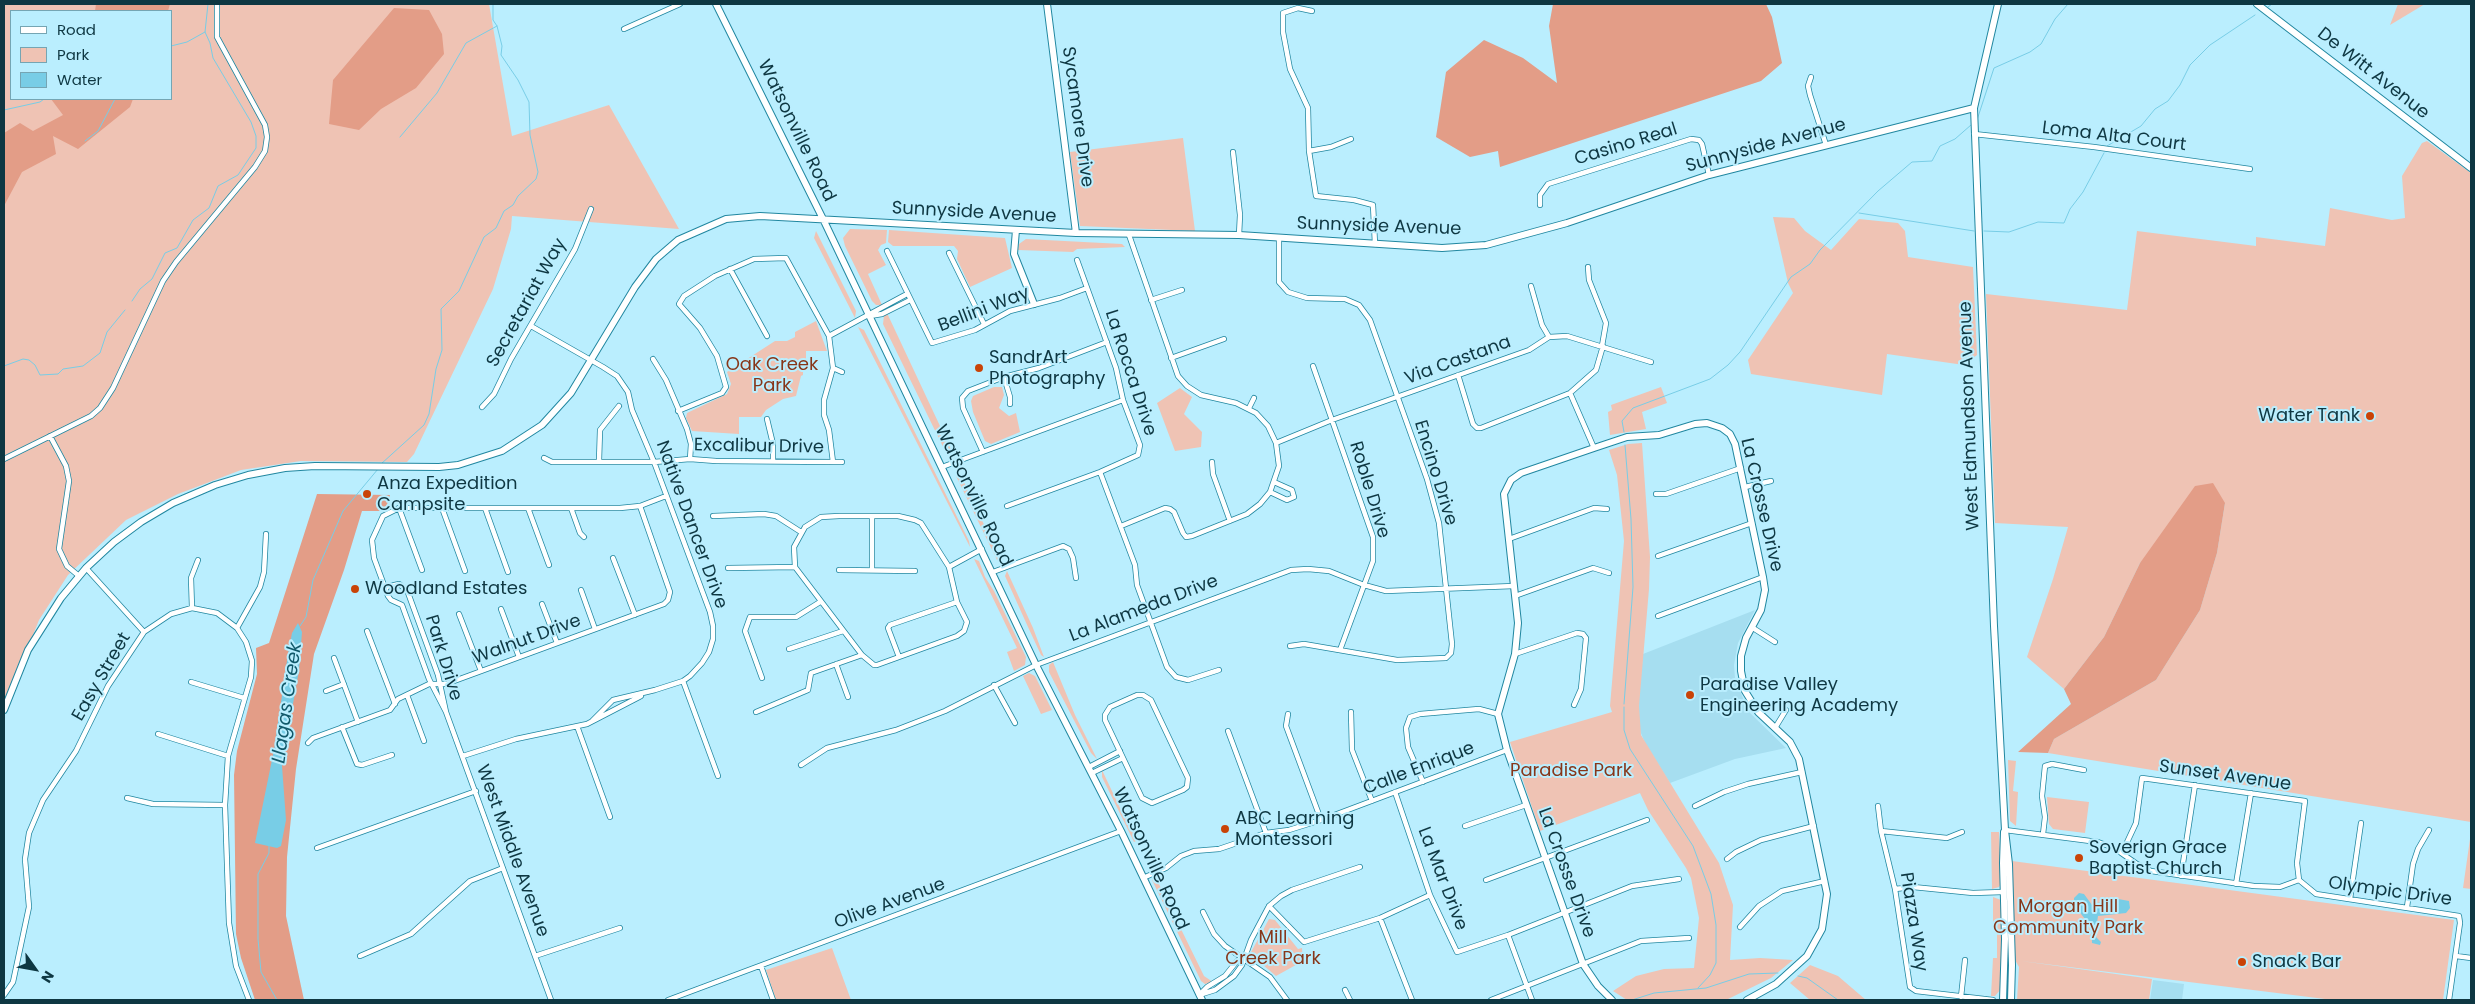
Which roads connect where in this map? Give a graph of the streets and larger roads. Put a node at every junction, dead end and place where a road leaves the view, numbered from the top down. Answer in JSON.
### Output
{"nodes":[{"id":1,"x":217,"y":4,"type":"edge"},
{"id":2,"x":680,"y":4,"type":"edge"},
{"id":3,"x":716,"y":4,"type":"edge"},
{"id":4,"x":1047,"y":4,"type":"edge"},
{"id":5,"x":1998,"y":4,"type":"edge"},
{"id":6,"x":2257,"y":4,"type":"edge"},
{"id":7,"x":1312,"y":12,"type":"dead end"},
{"id":8,"x":624,"y":29,"type":"dead end"},
{"id":9,"x":1811,"y":77,"type":"dead end"},
{"id":10,"x":1974,"y":108,"type":"junction"},
{"id":11,"x":1974,"y":134,"type":"junction"},
{"id":12,"x":1351,"y":140,"type":"dead end"},
{"id":13,"x":1826,"y":145,"type":"junction"},
{"id":14,"x":1309,"y":151,"type":"junction"},
{"id":15,"x":1233,"y":152,"type":"dead end"},
{"id":16,"x":2471,"y":168,"type":"edge"},
{"id":17,"x":2250,"y":169,"type":"dead end"},
{"id":18,"x":1710,"y":175,"type":"junction"},
{"id":19,"x":1540,"y":205,"type":"dead end"},
{"id":20,"x":591,"y":209,"type":"dead end"},
{"id":21,"x":824,"y":221,"type":"junction"},
{"id":22,"x":1016,"y":230,"type":"junction"},
{"id":23,"x":1076,"y":234,"type":"junction"},
{"id":24,"x":1129,"y":235,"type":"junction"},
{"id":25,"x":1239,"y":236,"type":"junction"},
{"id":26,"x":1278,"y":238,"type":"junction"},
{"id":27,"x":1376,"y":244,"type":"junction"},
{"id":28,"x":887,"y":251,"type":"dead end"},
{"id":29,"x":949,"y":253,"type":"dead end"},
{"id":30,"x":1077,"y":260,"type":"dead end"},
{"id":31,"x":1588,"y":267,"type":"dead end"},
{"id":32,"x":730,"y":269,"type":"junction"},
{"id":33,"x":1531,"y":286,"type":"dead end"},
{"id":34,"x":1087,"y":288,"type":"junction"},
{"id":35,"x":1182,"y":290,"type":"dead end"},
{"id":36,"x":907,"y":294,"type":"junction"},
{"id":37,"x":910,"y":300,"type":"junction"},
{"id":38,"x":1151,"y":300,"type":"junction"},
{"id":39,"x":1034,"y":304,"type":"junction"},
{"id":40,"x":869,"y":316,"type":"junction"},
{"id":41,"x":984,"y":324,"type":"junction"},
{"id":42,"x":531,"y":326,"type":"junction"},
{"id":43,"x":767,"y":336,"type":"dead end"},
{"id":44,"x":829,"y":336,"type":"junction"},
{"id":45,"x":1549,"y":337,"type":"junction"},
{"id":46,"x":1224,"y":338,"type":"dead end"},
{"id":47,"x":1107,"y":342,"type":"junction"},
{"id":48,"x":1603,"y":346,"type":"junction"},
{"id":49,"x":1171,"y":358,"type":"junction"},
{"id":50,"x":653,"y":359,"type":"dead end"},
{"id":51,"x":591,"y":360,"type":"junction"},
{"id":52,"x":1651,"y":362,"type":"dead end"},
{"id":53,"x":1312,"y":366,"type":"dead end"},
{"id":54,"x":833,"y":368,"type":"junction"},
{"id":55,"x":842,"y":372,"type":"dead end"},
{"id":56,"x":1458,"y":375,"type":"junction"},
{"id":57,"x":1004,"y":377,"type":"junction"},
{"id":58,"x":1570,"y":393,"type":"junction"},
{"id":59,"x":1396,"y":397,"type":"junction"},
{"id":60,"x":1254,"y":398,"type":"dead end"},
{"id":61,"x":1123,"y":400,"type":"junction"},
{"id":62,"x":1010,"y":404,"type":"dead end"},
{"id":63,"x":620,"y":406,"type":"dead end"},
{"id":64,"x":482,"y":407,"type":"dead end"},
{"id":65,"x":1249,"y":408,"type":"junction"},
{"id":66,"x":678,"y":411,"type":"junction"},
{"id":67,"x":767,"y":419,"type":"dead end"},
{"id":68,"x":1332,"y":420,"type":"junction"},
{"id":69,"x":50,"y":436,"type":"junction"},
{"id":70,"x":1276,"y":443,"type":"junction"},
{"id":71,"x":1594,"y":448,"type":"junction"},
{"id":72,"x":983,"y":452,"type":"junction"},
{"id":73,"x":544,"y":458,"type":"dead end"},
{"id":74,"x":4,"y":459,"type":"edge"},
{"id":75,"x":690,"y":459,"type":"junction"},
{"id":76,"x":599,"y":461,"type":"junction"},
{"id":77,"x":773,"y":461,"type":"junction"},
{"id":78,"x":654,"y":462,"type":"junction"},
{"id":79,"x":833,"y":462,"type":"junction"},
{"id":80,"x":842,"y":462,"type":"dead end"},
{"id":81,"x":1212,"y":462,"type":"dead end"},
{"id":82,"x":942,"y":467,"type":"junction"},
{"id":83,"x":1741,"y":468,"type":"junction"},
{"id":84,"x":1100,"y":472,"type":"junction"},
{"id":85,"x":1771,"y":481,"type":"dead end"},
{"id":86,"x":1274,"y":482,"type":"junction"},
{"id":87,"x":1744,"y":487,"type":"junction"},
{"id":88,"x":1270,"y":492,"type":"junction"},
{"id":89,"x":1656,"y":494,"type":"dead end"},
{"id":90,"x":666,"y":496,"type":"junction"},
{"id":91,"x":640,"y":506,"type":"junction"},
{"id":92,"x":1007,"y":506,"type":"dead end"},
{"id":93,"x":399,"y":508,"type":"junction"},
{"id":94,"x":442,"y":508,"type":"junction"},
{"id":95,"x":485,"y":508,"type":"junction"},
{"id":96,"x":528,"y":508,"type":"junction"},
{"id":97,"x":570,"y":508,"type":"junction"},
{"id":98,"x":1607,"y":509,"type":"dead end"},
{"id":99,"x":714,"y":516,"type":"dead end"},
{"id":100,"x":872,"y":516,"type":"junction"},
{"id":101,"x":1230,"y":521,"type":"junction"},
{"id":102,"x":1752,"y":523,"type":"junction"},
{"id":103,"x":1121,"y":526,"type":"junction"},
{"id":104,"x":801,"y":532,"type":"junction"},
{"id":105,"x":266,"y":534,"type":"dead end"},
{"id":106,"x":584,"y":536,"type":"dead end"},
{"id":107,"x":1509,"y":540,"type":"junction"},
{"id":108,"x":982,"y":549,"type":"junction"},
{"id":109,"x":1658,"y":556,"type":"dead end"},
{"id":110,"x":613,"y":558,"type":"dead end"},
{"id":111,"x":198,"y":560,"type":"dead end"},
{"id":112,"x":549,"y":564,"type":"dead end"},
{"id":113,"x":795,"y":567,"type":"junction"},
{"id":114,"x":949,"y":567,"type":"junction"},
{"id":115,"x":86,"y":568,"type":"junction"},
{"id":116,"x":728,"y":568,"type":"dead end"},
{"id":117,"x":422,"y":570,"type":"dead end"},
{"id":118,"x":839,"y":570,"type":"dead end"},
{"id":119,"x":872,"y":570,"type":"junction"},
{"id":120,"x":465,"y":571,"type":"dead end"},
{"id":121,"x":508,"y":572,"type":"dead end"},
{"id":122,"x":915,"y":572,"type":"dead end"},
{"id":123,"x":993,"y":572,"type":"junction"},
{"id":124,"x":1609,"y":573,"type":"dead end"},
{"id":125,"x":79,"y":576,"type":"junction"},
{"id":126,"x":1763,"y":577,"type":"junction"},
{"id":127,"x":1076,"y":578,"type":"dead end"},
{"id":128,"x":1364,"y":586,"type":"junction"},
{"id":129,"x":1514,"y":586,"type":"junction"},
{"id":130,"x":386,"y":587,"type":"junction"},
{"id":131,"x":1446,"y":589,"type":"junction"},
{"id":132,"x":581,"y":590,"type":"dead end"},
{"id":133,"x":1515,"y":596,"type":"junction"},
{"id":134,"x":820,"y":602,"type":"junction"},
{"id":135,"x":957,"y":602,"type":"junction"},
{"id":136,"x":542,"y":604,"type":"dead end"},
{"id":137,"x":192,"y":608,"type":"junction"},
{"id":138,"x":501,"y":609,"type":"dead end"},
{"id":139,"x":459,"y":614,"type":"dead end"},
{"id":140,"x":635,"y":614,"type":"junction"},
{"id":141,"x":1658,"y":616,"type":"dead end"},
{"id":142,"x":1150,"y":621,"type":"junction"},
{"id":143,"x":237,"y":628,"type":"junction"},
{"id":144,"x":1753,"y":628,"type":"junction"},
{"id":145,"x":596,"y":629,"type":"junction"},
{"id":146,"x":367,"y":631,"type":"dead end"},
{"id":147,"x":843,"y":631,"type":"junction"},
{"id":148,"x":144,"y":632,"type":"junction"},
{"id":149,"x":1775,"y":642,"type":"dead end"},
{"id":150,"x":557,"y":643,"type":"junction"},
{"id":151,"x":1290,"y":646,"type":"dead end"},
{"id":152,"x":789,"y":650,"type":"dead end"},
{"id":153,"x":1340,"y":650,"type":"junction"},
{"id":154,"x":1515,"y":654,"type":"junction"},
{"id":155,"x":862,"y":655,"type":"junction"},
{"id":156,"x":519,"y":657,"type":"junction"},
{"id":157,"x":899,"y":657,"type":"junction"},
{"id":158,"x":334,"y":658,"type":"dead end"},
{"id":159,"x":836,"y":664,"type":"junction"},
{"id":160,"x":1036,"y":665,"type":"junction"},
{"id":161,"x":1220,"y":670,"type":"dead end"},
{"id":162,"x":481,"y":671,"type":"junction"},
{"id":163,"x":762,"y":678,"type":"dead end"},
{"id":164,"x":683,"y":681,"type":"junction"},
{"id":165,"x":191,"y":682,"type":"dead end"},
{"id":166,"x":344,"y":684,"type":"junction"},
{"id":167,"x":432,"y":684,"type":"junction"},
{"id":168,"x":439,"y":684,"type":"junction"},
{"id":169,"x":994,"y":685,"type":"junction"},
{"id":170,"x":654,"y":690,"type":"junction"},
{"id":171,"x":326,"y":692,"type":"dead end"},
{"id":172,"x":407,"y":695,"type":"junction"},
{"id":173,"x":244,"y":698,"type":"junction"},
{"id":174,"x":848,"y":698,"type":"dead end"},
{"id":175,"x":395,"y":704,"type":"junction"},
{"id":176,"x":1574,"y":705,"type":"dead end"},
{"id":177,"x":4,"y":710,"type":"edge"},
{"id":178,"x":1786,"y":710,"type":"dead end"},
{"id":179,"x":446,"y":712,"type":"junction"},
{"id":180,"x":756,"y":712,"type":"dead end"},
{"id":181,"x":1351,"y":712,"type":"dead end"},
{"id":182,"x":1288,"y":714,"type":"dead end"},
{"id":183,"x":1498,"y":714,"type":"junction"},
{"id":184,"x":592,"y":721,"type":"junction"},
{"id":185,"x":358,"y":722,"type":"junction"},
{"id":186,"x":1015,"y":723,"type":"dead end"},
{"id":187,"x":577,"y":726,"type":"junction"},
{"id":188,"x":342,"y":727,"type":"junction"},
{"id":189,"x":1775,"y":728,"type":"junction"},
{"id":190,"x":1228,"y":731,"type":"dead end"},
{"id":191,"x":158,"y":734,"type":"dead end"},
{"id":192,"x":424,"y":741,"type":"dead end"},
{"id":193,"x":308,"y":743,"type":"dead end"},
{"id":194,"x":1506,"y":750,"type":"junction"},
{"id":195,"x":1120,"y":751,"type":"junction"},
{"id":196,"x":392,"y":755,"type":"dead end"},
{"id":197,"x":228,"y":756,"type":"junction"},
{"id":198,"x":463,"y":756,"type":"junction"},
{"id":199,"x":1123,"y":758,"type":"junction"},
{"id":200,"x":801,"y":766,"type":"dead end"},
{"id":201,"x":1091,"y":770,"type":"junction"},
{"id":202,"x":2084,"y":770,"type":"dead end"},
{"id":203,"x":1802,"y":772,"type":"junction"},
{"id":204,"x":718,"y":776,"type":"dead end"},
{"id":205,"x":1422,"y":782,"type":"junction"},
{"id":206,"x":2195,"y":786,"type":"junction"},
{"id":207,"x":476,"y":790,"type":"junction"},
{"id":208,"x":1395,"y":792,"type":"junction"},
{"id":209,"x":2251,"y":793,"type":"junction"},
{"id":210,"x":127,"y":798,"type":"dead end"},
{"id":211,"x":1372,"y":801,"type":"junction"},
{"id":212,"x":225,"y":805,"type":"junction"},
{"id":213,"x":1526,"y":805,"type":"junction"},
{"id":214,"x":1695,"y":806,"type":"dead end"},
{"id":215,"x":1878,"y":806,"type":"dead end"},
{"id":216,"x":610,"y":816,"type":"dead end"},
{"id":217,"x":1321,"y":820,"type":"junction"},
{"id":218,"x":1647,"y":820,"type":"dead end"},
{"id":219,"x":2361,"y":822,"type":"dead end"},
{"id":220,"x":1465,"y":826,"type":"dead end"},
{"id":221,"x":1814,"y":826,"type":"junction"},
{"id":222,"x":2004,"y":830,"type":"junction"},
{"id":223,"x":2429,"y":830,"type":"dead end"},
{"id":224,"x":1121,"y":831,"type":"junction"},
{"id":225,"x":1881,"y":831,"type":"junction"},
{"id":226,"x":1962,"y":832,"type":"dead end"},
{"id":227,"x":1266,"y":833,"type":"junction"},
{"id":228,"x":2044,"y":834,"type":"junction"},
{"id":229,"x":317,"y":848,"type":"dead end"},
{"id":230,"x":2122,"y":853,"type":"junction"},
{"id":231,"x":1545,"y":859,"type":"junction"},
{"id":232,"x":1727,"y":859,"type":"dead end"},
{"id":233,"x":1360,"y":867,"type":"dead end"},
{"id":234,"x":503,"y":868,"type":"junction"},
{"id":235,"x":2180,"y":876,"type":"junction"},
{"id":236,"x":1144,"y":878,"type":"junction"},
{"id":237,"x":1680,"y":879,"type":"dead end"},
{"id":238,"x":1486,"y":880,"type":"dead end"},
{"id":239,"x":2299,"y":880,"type":"junction"},
{"id":240,"x":1825,"y":881,"type":"junction"},
{"id":241,"x":2236,"y":884,"type":"junction"},
{"id":242,"x":1895,"y":889,"type":"junction"},
{"id":243,"x":2004,"y":892,"type":"junction"},
{"id":244,"x":1430,"y":895,"type":"junction"},
{"id":245,"x":2350,"y":899,"type":"junction"},
{"id":246,"x":1269,"y":906,"type":"junction"},
{"id":247,"x":2407,"y":907,"type":"junction"},
{"id":248,"x":2010,"y":908,"type":"junction"},
{"id":249,"x":1564,"y":911,"type":"junction"},
{"id":250,"x":1203,"y":912,"type":"dead end"},
{"id":251,"x":1380,"y":918,"type":"junction"},
{"id":252,"x":1740,"y":927,"type":"dead end"},
{"id":253,"x":620,"y":928,"type":"dead end"},
{"id":254,"x":1508,"y":935,"type":"junction"},
{"id":255,"x":1689,"y":938,"type":"dead end"},
{"id":256,"x":360,"y":956,"type":"dead end"},
{"id":257,"x":536,"y":956,"type":"junction"},
{"id":258,"x":2456,"y":956,"type":"junction"},
{"id":259,"x":1244,"y":957,"type":"junction"},
{"id":260,"x":2471,"y":958,"type":"edge"},
{"id":261,"x":1965,"y":960,"type":"dead end"},
{"id":262,"x":1583,"y":964,"type":"junction"},
{"id":263,"x":761,"y":966,"type":"junction"},
{"id":264,"x":1528,"y":986,"type":"junction"},
{"id":265,"x":1345,"y":990,"type":"dead end"},
{"id":266,"x":5,"y":995,"type":"edge"},
{"id":267,"x":1961,"y":997,"type":"junction"},
{"id":268,"x":1201,"y":998,"type":"edge"},
{"id":269,"x":249,"y":1000,"type":"edge"},
{"id":270,"x":551,"y":1000,"type":"edge"},
{"id":271,"x":668,"y":1000,"type":"edge"},
{"id":272,"x":773,"y":1000,"type":"edge"},
{"id":273,"x":1287,"y":1000,"type":"edge"},
{"id":274,"x":1350,"y":1000,"type":"edge"},
{"id":275,"x":1412,"y":1000,"type":"edge"},
{"id":276,"x":1491,"y":1000,"type":"edge"},
{"id":277,"x":1532,"y":1000,"type":"edge"},
{"id":278,"x":1612,"y":1000,"type":"edge"},
{"id":279,"x":1747,"y":1000,"type":"edge"},
{"id":280,"x":1993,"y":1000,"type":"edge"},
{"id":281,"x":2003,"y":1000,"type":"edge"},
{"id":282,"x":2011,"y":1000,"type":"edge"},
{"id":283,"x":2449,"y":1000,"type":"edge"}],
"edges":[{"from":1,"to":69,"type":"street"},
{"from":2,"to":8,"type":"street"},
{"from":3,"to":21,"type":"street","name":"Watsonville Road"},
{"from":4,"to":23,"type":"street","name":"Sycamore Drive"},
{"from":5,"to":10,"type":"street","name":"West Edmundson Avenue"},
{"from":6,"to":16,"type":"street","name":"De Witt Avenue"},
{"from":7,"to":14,"type":"street"},
{"from":9,"to":13,"type":"street"},
{"from":10,"to":11,"type":"street","name":"West Edmundson Avenue"},
{"from":10,"to":13,"type":"street","name":"Sunnyside Avenue"},
{"from":11,"to":17,"type":"street","name":"Loma Alta Court"},
{"from":11,"to":222,"type":"street","name":"West Edmundson Avenue"},
{"from":12,"to":14,"type":"street"},
{"from":13,"to":18,"type":"street","name":"Sunnyside Avenue"},
{"from":14,"to":27,"type":"street"},
{"from":15,"to":25,"type":"street"},
{"from":18,"to":19,"type":"street","name":"Casino Real"},
{"from":18,"to":27,"type":"street","name":"Sunnyside Avenue"},
{"from":20,"to":42,"type":"street","name":"Secretariat Way"},
{"from":21,"to":22,"type":"street","name":"Sunnyside Avenue"},
{"from":21,"to":40,"type":"street","name":"Watsonville Road"},
{"from":21,"to":51,"type":"street","name":"Sunnyside Avenue"},
{"from":22,"to":23,"type":"street","name":"Sunnyside Avenue"},
{"from":22,"to":39,"type":"street"},
{"from":23,"to":24,"type":"street","name":"Sunnyside Avenue"},
{"from":24,"to":25,"type":"street","name":"Sunnyside Avenue"},
{"from":24,"to":38,"type":"street"},
{"from":25,"to":26,"type":"street","name":"Sunnyside Avenue"},
{"from":26,"to":27,"type":"street","name":"Sunnyside Avenue"},
{"from":26,"to":59,"type":"street","name":"Encino Drive"},
{"from":28,"to":36,"type":"street","name":"Bellini Way"},
{"from":29,"to":41,"type":"street"},
{"from":30,"to":34,"type":"street","name":"La Rocca Drive"},
{"from":31,"to":48,"type":"street"},
{"from":32,"to":43,"type":"street"},
{"from":32,"to":44,"type":"street"},
{"from":32,"to":66,"type":"street"},
{"from":33,"to":45,"type":"street"},
{"from":34,"to":39,"type":"street","name":"Bellini Way"},
{"from":34,"to":47,"type":"street","name":"La Rocca Drive"},
{"from":35,"to":38,"type":"street"},
{"from":36,"to":37,"type":"street","name":"Bellini Way"},
{"from":36,"to":40,"type":"street"},
{"from":37,"to":40,"type":"street"},
{"from":37,"to":41,"type":"street","name":"Bellini Way"},
{"from":38,"to":49,"type":"street"},
{"from":39,"to":41,"type":"street","name":"Bellini Way"},
{"from":40,"to":44,"type":"street"},
{"from":40,"to":82,"type":"street","name":"Watsonville Road"},
{"from":42,"to":51,"type":"street","name":"Native Dancer Drive"},
{"from":42,"to":64,"type":"street","name":"Secretariat Way"},
{"from":44,"to":54,"type":"street","name":"Excalibur Drive"},
{"from":45,"to":48,"type":"street"},
{"from":45,"to":56,"type":"street","name":"Via Castana"},
{"from":46,"to":49,"type":"street"},
{"from":47,"to":57,"type":"street"},
{"from":47,"to":61,"type":"street","name":"La Rocca Drive"},
{"from":48,"to":52,"type":"street"},
{"from":48,"to":58,"type":"street"},
{"from":49,"to":65,"type":"street"},
{"from":50,"to":66,"type":"street"},
{"from":51,"to":78,"type":"street","name":"Native Dancer Drive"},
{"from":51,"to":115,"type":"street","name":"Sunnyside Avenue"},
{"from":53,"to":68,"type":"street","name":"Roble Drive"},
{"from":54,"to":55,"type":"street"},
{"from":54,"to":79,"type":"street","name":"Excalibur Drive"},
{"from":56,"to":58,"type":"street"},
{"from":56,"to":59,"type":"street","name":"Via Castana"},
{"from":57,"to":62,"type":"street"},
{"from":57,"to":72,"type":"street"},
{"from":58,"to":71,"type":"street"},
{"from":59,"to":68,"type":"street","name":"Via Castana"},
{"from":59,"to":131,"type":"street","name":"Encino Drive"},
{"from":60,"to":65,"type":"street"},
{"from":61,"to":72,"type":"street"},
{"from":61,"to":84,"type":"street","name":"La Rocca Drive"},
{"from":63,"to":76,"type":"street"},
{"from":65,"to":70,"type":"street"},
{"from":66,"to":75,"type":"street"},
{"from":67,"to":77,"type":"street"},
{"from":68,"to":70,"type":"street","name":"Via Castana"},
{"from":68,"to":128,"type":"street","name":"Roble Drive"},
{"from":69,"to":74,"type":"street"},
{"from":69,"to":125,"type":"street"},
{"from":70,"to":86,"type":"street"},
{"from":71,"to":83,"type":"street","name":"La Crosse Drive"},
{"from":71,"to":107,"type":"street","name":"La Crosse Drive"},
{"from":72,"to":82,"type":"street"},
{"from":73,"to":76,"type":"street","name":"Excalibur Drive"},
{"from":75,"to":77,"type":"street","name":"Excalibur Drive"},
{"from":75,"to":78,"type":"street","name":"Excalibur Drive"},
{"from":76,"to":78,"type":"street","name":"Excalibur Drive"},
{"from":77,"to":79,"type":"street","name":"Excalibur Drive"},
{"from":78,"to":90,"type":"street","name":"Native Dancer Drive"},
{"from":79,"to":80,"type":"street","name":"Excalibur Drive"},
{"from":81,"to":101,"type":"street"},
{"from":82,"to":108,"type":"street","name":"Watsonville Road"},
{"from":83,"to":87,"type":"street","name":"La Crosse Drive"},
{"from":83,"to":89,"type":"street"},
{"from":84,"to":92,"type":"street"},
{"from":84,"to":103,"type":"street"},
{"from":85,"to":87,"type":"street"},
{"from":86,"to":88,"type":"street"},
{"from":86,"to":88,"type":"street"},
{"from":87,"to":102,"type":"street","name":"La Crosse Drive"},
{"from":88,"to":101,"type":"street"},
{"from":90,"to":91,"type":"street"},
{"from":90,"to":164,"type":"street","name":"Native Dancer Drive"},
{"from":91,"to":97,"type":"street"},
{"from":91,"to":140,"type":"street","name":"Walnut Drive"},
{"from":93,"to":94,"type":"street"},
{"from":93,"to":117,"type":"street"},
{"from":93,"to":130,"type":"street"},
{"from":94,"to":95,"type":"street"},
{"from":94,"to":120,"type":"street"},
{"from":95,"to":96,"type":"street"},
{"from":95,"to":121,"type":"street"},
{"from":96,"to":97,"type":"street"},
{"from":96,"to":112,"type":"street"},
{"from":97,"to":106,"type":"street"},
{"from":98,"to":107,"type":"street"},
{"from":99,"to":104,"type":"street"},
{"from":100,"to":104,"type":"street"},
{"from":100,"to":114,"type":"street"},
{"from":100,"to":119,"type":"street"},
{"from":101,"to":103,"type":"street"},
{"from":102,"to":109,"type":"street"},
{"from":102,"to":126,"type":"street","name":"La Crosse Drive"},
{"from":103,"to":142,"type":"street"},
{"from":104,"to":113,"type":"street"},
{"from":105,"to":143,"type":"street"},
{"from":107,"to":129,"type":"street","name":"La Crosse Drive"},
{"from":108,"to":114,"type":"street"},
{"from":108,"to":123,"type":"street","name":"Watsonville Road"},
{"from":110,"to":140,"type":"street"},
{"from":111,"to":137,"type":"street"},
{"from":113,"to":116,"type":"street"},
{"from":113,"to":134,"type":"street"},
{"from":114,"to":135,"type":"street"},
{"from":115,"to":125,"type":"street","name":"Sunnyside Avenue"},
{"from":115,"to":148,"type":"street"},
{"from":118,"to":119,"type":"street"},
{"from":119,"to":122,"type":"street"},
{"from":123,"to":127,"type":"street"},
{"from":123,"to":160,"type":"street","name":"Watsonville Road"},
{"from":124,"to":133,"type":"street"},
{"from":125,"to":177,"type":"street","name":"Sunnyside Avenue"},
{"from":126,"to":141,"type":"street"},
{"from":126,"to":144,"type":"street","name":"La Crosse Drive"},
{"from":128,"to":131,"type":"street","name":"La Alameda Drive"},
{"from":128,"to":142,"type":"street","name":"La Alameda Drive"},
{"from":128,"to":153,"type":"street","name":"Roble Drive"},
{"from":129,"to":131,"type":"street","name":"La Alameda Drive"},
{"from":129,"to":133,"type":"street","name":"La Crosse Drive"},
{"from":130,"to":167,"type":"street","name":"Park Drive"},
{"from":130,"to":168,"type":"street","name":"Park Drive"},
{"from":131,"to":153,"type":"street","name":"Encino Drive"},
{"from":132,"to":145,"type":"street"},
{"from":133,"to":154,"type":"street","name":"La Crosse Drive"},
{"from":134,"to":147,"type":"street"},
{"from":134,"to":163,"type":"street"},
{"from":135,"to":157,"type":"street"},
{"from":135,"to":157,"type":"street"},
{"from":136,"to":150,"type":"street"},
{"from":137,"to":143,"type":"street","name":"Easy Street"},
{"from":137,"to":148,"type":"street","name":"Easy Street"},
{"from":138,"to":156,"type":"street"},
{"from":139,"to":162,"type":"street"},
{"from":140,"to":145,"type":"street","name":"Walnut Drive"},
{"from":142,"to":160,"type":"street","name":"La Alameda Drive"},
{"from":142,"to":161,"type":"street"},
{"from":143,"to":173,"type":"street","name":"Easy Street"},
{"from":144,"to":149,"type":"street"},
{"from":144,"to":189,"type":"street","name":"La Crosse Drive"},
{"from":145,"to":150,"type":"street","name":"Walnut Drive"},
{"from":146,"to":175,"type":"street"},
{"from":147,"to":152,"type":"street"},
{"from":147,"to":155,"type":"street"},
{"from":148,"to":266,"type":"street","name":"Easy Street"},
{"from":150,"to":156,"type":"street","name":"Walnut Drive"},
{"from":151,"to":153,"type":"street","name":"Encino Drive"},
{"from":154,"to":176,"type":"street"},
{"from":154,"to":183,"type":"street","name":"La Crosse Drive"},
{"from":155,"to":157,"type":"street"},
{"from":155,"to":159,"type":"street"},
{"from":156,"to":162,"type":"street","name":"Walnut Drive"},
{"from":158,"to":166,"type":"street"},
{"from":159,"to":174,"type":"street"},
{"from":159,"to":180,"type":"street"},
{"from":160,"to":169,"type":"street","name":"La Alameda Drive"},
{"from":160,"to":201,"type":"street","name":"Watsonville Road"},
{"from":162,"to":168,"type":"street","name":"Walnut Drive"},
{"from":164,"to":170,"type":"street","name":"Native Dancer Drive"},
{"from":164,"to":204,"type":"street"},
{"from":165,"to":173,"type":"street"},
{"from":166,"to":171,"type":"street"},
{"from":166,"to":185,"type":"street"},
{"from":167,"to":168,"type":"street","name":"Walnut Drive"},
{"from":167,"to":172,"type":"street","name":"Walnut Drive"},
{"from":167,"to":179,"type":"street","name":"Park Drive"},
{"from":168,"to":179,"type":"street","name":"Park Drive"},
{"from":169,"to":186,"type":"street"},
{"from":169,"to":200,"type":"street","name":"La Alameda Drive"},
{"from":170,"to":184,"type":"street","name":"Native Dancer Drive"},
{"from":170,"to":184,"type":"street","name":"Native Dancer Drive"},
{"from":172,"to":175,"type":"street","name":"Walnut Drive"},
{"from":172,"to":192,"type":"street"},
{"from":173,"to":197,"type":"street","name":"Easy Street"},
{"from":175,"to":185,"type":"street","name":"Walnut Drive"},
{"from":178,"to":189,"type":"street"},
{"from":179,"to":198,"type":"street","name":"West Middle Avenue"},
{"from":181,"to":211,"type":"street"},
{"from":182,"to":217,"type":"street"},
{"from":183,"to":194,"type":"street","name":"La Crosse Drive"},
{"from":183,"to":205,"type":"street"},
{"from":184,"to":187,"type":"street","name":"Native Dancer Drive"},
{"from":185,"to":188,"type":"street","name":"Walnut Drive"},
{"from":187,"to":198,"type":"street","name":"Native Dancer Drive"},
{"from":187,"to":216,"type":"street"},
{"from":188,"to":193,"type":"street","name":"Walnut Drive"},
{"from":188,"to":196,"type":"street"},
{"from":189,"to":203,"type":"street","name":"La Crosse Drive"},
{"from":190,"to":227,"type":"street"},
{"from":191,"to":197,"type":"street"},
{"from":194,"to":205,"type":"street","name":"Calle Enrique"},
{"from":194,"to":213,"type":"street","name":"La Crosse Drive"},
{"from":195,"to":199,"type":"street"},
{"from":195,"to":199,"type":"street"},
{"from":195,"to":201,"type":"street"},
{"from":197,"to":212,"type":"street","name":"Easy Street"},
{"from":198,"to":207,"type":"street","name":"West Middle Avenue"},
{"from":199,"to":201,"type":"street"},
{"from":201,"to":224,"type":"street","name":"Watsonville Road"},
{"from":202,"to":228,"type":"street"},
{"from":203,"to":214,"type":"street"},
{"from":203,"to":221,"type":"street","name":"La Crosse Drive"},
{"from":205,"to":208,"type":"street","name":"Calle Enrique"},
{"from":206,"to":209,"type":"street","name":"Sunset Avenue"},
{"from":206,"to":230,"type":"street","name":"Sunset Avenue"},
{"from":206,"to":235,"type":"street"},
{"from":207,"to":229,"type":"street"},
{"from":207,"to":234,"type":"street","name":"West Middle Avenue"},
{"from":208,"to":211,"type":"street","name":"Calle Enrique"},
{"from":208,"to":244,"type":"street","name":"La Mar Drive"},
{"from":209,"to":239,"type":"street","name":"Sunset Avenue"},
{"from":209,"to":241,"type":"street"},
{"from":210,"to":212,"type":"street"},
{"from":211,"to":217,"type":"street","name":"Calle Enrique"},
{"from":212,"to":269,"type":"street","name":"Easy Street"},
{"from":213,"to":220,"type":"street"},
{"from":213,"to":231,"type":"street","name":"La Crosse Drive"},
{"from":215,"to":225,"type":"street","name":"Piazza Way"},
{"from":217,"to":227,"type":"street","name":"Calle Enrique"},
{"from":218,"to":231,"type":"street"},
{"from":219,"to":245,"type":"street"},
{"from":221,"to":232,"type":"street"},
{"from":221,"to":240,"type":"street","name":"La Crosse Drive"},
{"from":222,"to":228,"type":"street"},
{"from":222,"to":243,"type":"street","name":"West Edmundson Avenue"},
{"from":222,"to":248,"type":"street","name":"West Edmundson Avenue"},
{"from":223,"to":247,"type":"street"},
{"from":224,"to":236,"type":"street","name":"Watsonville Road"},
{"from":224,"to":263,"type":"street","name":"Olive Avenue"},
{"from":225,"to":226,"type":"street"},
{"from":225,"to":242,"type":"street","name":"Piazza Way"},
{"from":227,"to":236,"type":"street","name":"Calle Enrique"},
{"from":228,"to":230,"type":"street"},
{"from":230,"to":235,"type":"street"},
{"from":231,"to":238,"type":"street"},
{"from":231,"to":249,"type":"street","name":"La Crosse Drive"},
{"from":233,"to":246,"type":"street"},
{"from":234,"to":256,"type":"street"},
{"from":234,"to":257,"type":"street","name":"West Middle Avenue"},
{"from":235,"to":241,"type":"street"},
{"from":236,"to":268,"type":"street","name":"Watsonville Road"},
{"from":237,"to":249,"type":"street","name":"La Mar Drive"},
{"from":239,"to":241,"type":"street"},
{"from":239,"to":245,"type":"street","name":"Olympic Drive"},
{"from":240,"to":252,"type":"street"},
{"from":240,"to":279,"type":"street","name":"La Crosse Drive"},
{"from":242,"to":243,"type":"street"},
{"from":242,"to":267,"type":"street","name":"Piazza Way"},
{"from":243,"to":248,"type":"street"},
{"from":243,"to":281,"type":"street","name":"West Edmundson Avenue"},
{"from":244,"to":251,"type":"street"},
{"from":244,"to":254,"type":"street","name":"La Mar Drive"},
{"from":245,"to":247,"type":"street","name":"Olympic Drive"},
{"from":246,"to":251,"type":"street"},
{"from":246,"to":259,"type":"street"},
{"from":247,"to":258,"type":"street","name":"Olympic Drive"},
{"from":248,"to":282,"type":"street","name":"West Edmundson Avenue"},
{"from":249,"to":254,"type":"street","name":"La Mar Drive"},
{"from":249,"to":262,"type":"street","name":"La Crosse Drive"},
{"from":250,"to":259,"type":"street"},
{"from":251,"to":275,"type":"street"},
{"from":253,"to":257,"type":"street"},
{"from":254,"to":264,"type":"street"},
{"from":255,"to":262,"type":"street"},
{"from":257,"to":270,"type":"street","name":"West Middle Avenue"},
{"from":258,"to":260,"type":"street"},
{"from":258,"to":283,"type":"street"},
{"from":259,"to":268,"type":"street"},
{"from":259,"to":273,"type":"street"},
{"from":261,"to":267,"type":"street"},
{"from":262,"to":264,"type":"street"},
{"from":262,"to":278,"type":"street","name":"La Crosse Drive"},
{"from":263,"to":271,"type":"street","name":"Olive Avenue"},
{"from":263,"to":272,"type":"street"},
{"from":264,"to":276,"type":"street"},
{"from":264,"to":277,"type":"street"},
{"from":265,"to":274,"type":"street"},
{"from":267,"to":280,"type":"street","name":"Piazza Way"}]}
